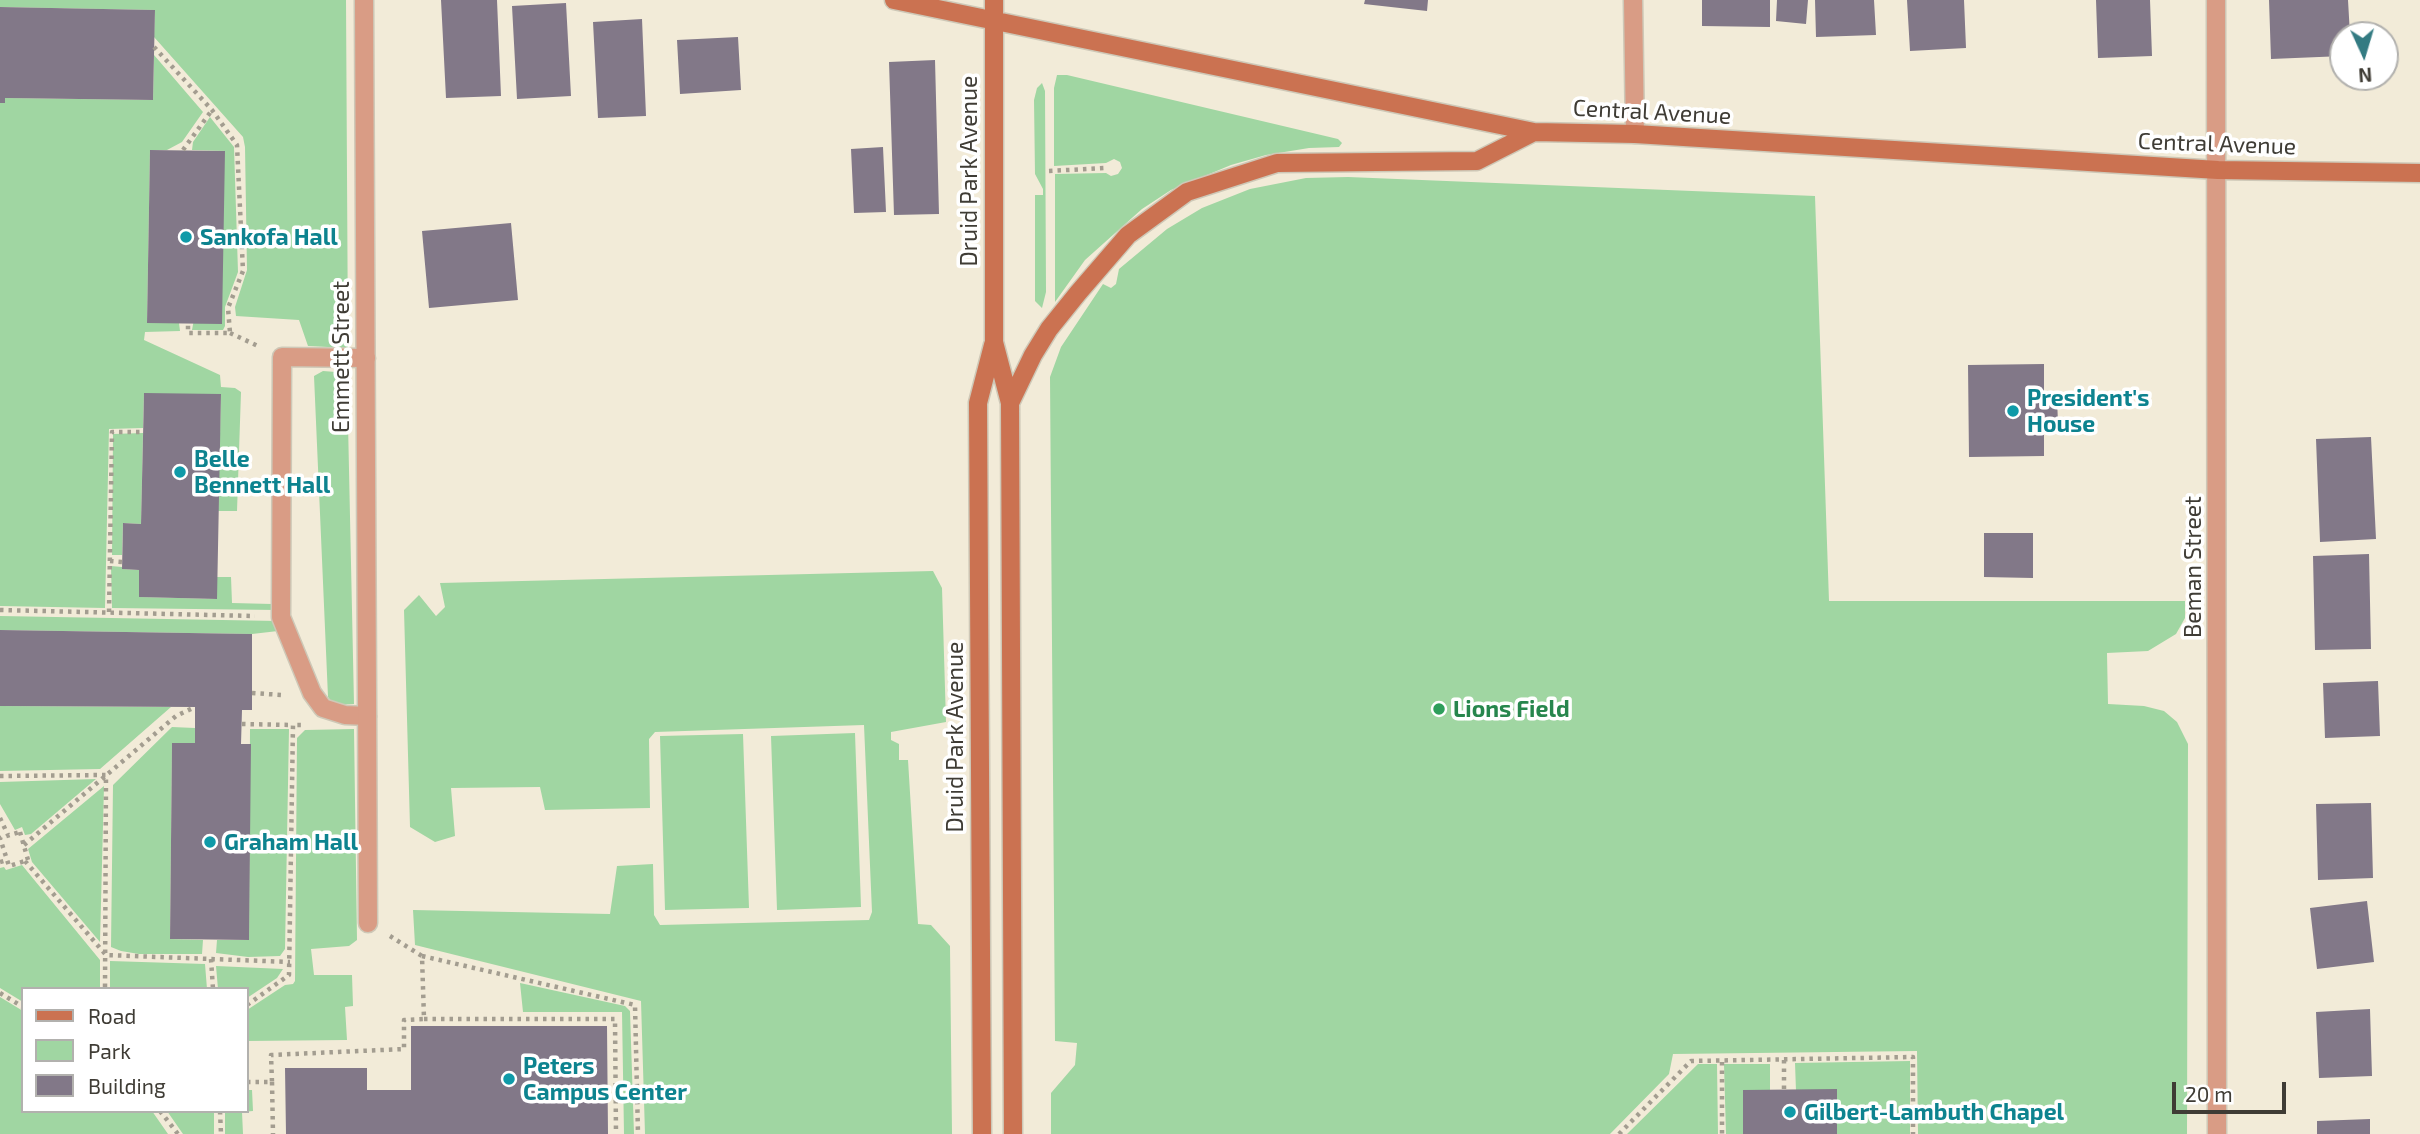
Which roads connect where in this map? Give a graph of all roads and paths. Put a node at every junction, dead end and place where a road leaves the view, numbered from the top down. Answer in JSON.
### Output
{"nodes":[{"id":1,"x":364,"y":0,"type":"edge"},
{"id":2,"x":894,"y":0,"type":"edge"},
{"id":3,"x":994,"y":0,"type":"edge"},
{"id":4,"x":1633,"y":0,"type":"edge"},
{"id":5,"x":2216,"y":0,"type":"edge"},
{"id":6,"x":994,"y":21,"type":"junction"},
{"id":7,"x":154,"y":47,"type":"dead end"},
{"id":8,"x":212,"y":110,"type":"junction"},
{"id":9,"x":1534,"y":132,"type":"junction"},
{"id":10,"x":1635,"y":134,"type":"junction"},
{"id":11,"x":183,"y":150,"type":"dead end"},
{"id":12,"x":1105,"y":168,"type":"dead end"},
{"id":13,"x":2218,"y":170,"type":"junction"},
{"id":14,"x":1049,"y":171,"type":"dead end"},
{"id":15,"x":2420,"y":173,"type":"edge"},
{"id":16,"x":188,"y":323,"type":"dead end"},
{"id":17,"x":994,"y":342,"type":"junction"},
{"id":18,"x":366,"y":358,"type":"junction"},
{"id":19,"x":1010,"y":403,"type":"junction"},
{"id":20,"x":143,"y":432,"type":"dead end"},
{"id":21,"x":110,"y":561,"type":"junction"},
{"id":22,"x":122,"y":562,"type":"dead end"},
{"id":23,"x":0,"y":610,"type":"edge"},
{"id":24,"x":109,"y":612,"type":"junction"},
{"id":25,"x":281,"y":617,"type":"junction"},
{"id":26,"x":195,"y":708,"type":"dead end"},
{"id":27,"x":368,"y":716,"type":"junction"},
{"id":28,"x":242,"y":724,"type":"dead end"},
{"id":29,"x":293,"y":725,"type":"junction"},
{"id":30,"x":310,"y":725,"type":"dead end"},
{"id":31,"x":106,"y":775,"type":"junction"},
{"id":32,"x":0,"y":776,"type":"edge"},
{"id":33,"x":0,"y":818,"type":"edge"},
{"id":34,"x":8,"y":835,"type":"junction"},
{"id":35,"x":24,"y":845,"type":"junction"},
{"id":36,"x":2,"y":849,"type":"edge"},
{"id":37,"x":7,"y":860,"type":"junction"},
{"id":38,"x":25,"y":861,"type":"junction"},
{"id":39,"x":0,"y":862,"type":"edge"},
{"id":40,"x":368,"y":923,"type":"joint"},
{"id":41,"x":106,"y":955,"type":"junction"},
{"id":42,"x":422,"y":956,"type":"junction"},
{"id":43,"x":211,"y":959,"type":"junction"},
{"id":44,"x":290,"y":962,"type":"junction"},
{"id":45,"x":105,"y":987,"type":"edge"},
{"id":46,"x":213,"y":987,"type":"edge"},
{"id":47,"x":0,"y":993,"type":"edge"},
{"id":48,"x":248,"y":1004,"type":"edge"},
{"id":49,"x":21,"y":1006,"type":"edge"},
{"id":50,"x":424,"y":1019,"type":"junction"},
{"id":51,"x":1784,"y":1060,"type":"junction"},
{"id":52,"x":1721,"y":1062,"type":"junction"},
{"id":53,"x":248,"y":1082,"type":"edge"},
{"id":54,"x":272,"y":1082,"type":"junction"},
{"id":55,"x":1784,"y":1091,"type":"dead end"},
{"id":56,"x":162,"y":1113,"type":"edge"},
{"id":57,"x":220,"y":1113,"type":"edge"},
{"id":58,"x":178,"y":1134,"type":"edge"},
{"id":59,"x":221,"y":1134,"type":"edge"},
{"id":60,"x":273,"y":1134,"type":"edge"},
{"id":61,"x":616,"y":1134,"type":"edge"},
{"id":62,"x":639,"y":1134,"type":"edge"},
{"id":63,"x":982,"y":1134,"type":"edge"},
{"id":64,"x":1013,"y":1134,"type":"edge"},
{"id":65,"x":1619,"y":1134,"type":"edge"},
{"id":66,"x":1722,"y":1134,"type":"edge"},
{"id":67,"x":1913,"y":1134,"type":"edge"},
{"id":68,"x":2217,"y":1134,"type":"edge"}],
"edges":[{"from":1,"to":18,"type":"street","name":"Emmett Street"},
{"from":2,"to":6,"type":"main road","name":"Central Avenue"},
{"from":3,"to":6,"type":"main road","name":"Druid Park Avenue"},
{"from":4,"to":10,"type":"street"},
{"from":5,"to":13,"type":"street","name":"Beman Street"},
{"from":6,"to":9,"type":"main road","name":"Central Avenue"},
{"from":6,"to":17,"type":"main road","name":"Druid Park Avenue"},
{"from":7,"to":8,"type":"path"},
{"from":8,"to":11,"type":"path"},
{"from":8,"to":16,"type":"path"},
{"from":9,"to":10,"type":"main road","name":"Central Avenue"},
{"from":9,"to":19,"type":"main road"},
{"from":10,"to":13,"type":"main road","name":"Central Avenue"},
{"from":12,"to":14,"type":"path"},
{"from":13,"to":15,"type":"main road","name":"Central Avenue"},
{"from":13,"to":68,"type":"street","name":"Beman Street"},
{"from":17,"to":19,"type":"main road","name":"Druid Park Avenue"},
{"from":17,"to":63,"type":"main road","name":"Druid Park Avenue"},
{"from":18,"to":25,"type":"street"},
{"from":18,"to":27,"type":"street","name":"Emmett Street"},
{"from":19,"to":64,"type":"main road","name":"Druid Park Avenue"},
{"from":20,"to":21,"type":"path"},
{"from":21,"to":22,"type":"path"},
{"from":21,"to":24,"type":"path"},
{"from":23,"to":24,"type":"path"},
{"from":24,"to":25,"type":"path"},
{"from":25,"to":27,"type":"street"},
{"from":26,"to":31,"type":"path"},
{"from":27,"to":40,"type":"street","name":"Emmett Street"},
{"from":28,"to":29,"type":"path"},
{"from":29,"to":30,"type":"path"},
{"from":29,"to":44,"type":"path"},
{"from":31,"to":32,"type":"path"},
{"from":31,"to":35,"type":"path"},
{"from":31,"to":41,"type":"path"},
{"from":33,"to":34,"type":"path"},
{"from":34,"to":35,"type":"path"},
{"from":34,"to":36,"type":"path"},
{"from":35,"to":38,"type":"path"},
{"from":36,"to":37,"type":"path"},
{"from":37,"to":38,"type":"path"},
{"from":37,"to":39,"type":"path"},
{"from":38,"to":41,"type":"path"},
{"from":40,"to":42,"type":"path"},
{"from":41,"to":43,"type":"path"},
{"from":41,"to":45,"type":"path"},
{"from":42,"to":50,"type":"path"},
{"from":42,"to":62,"type":"path"},
{"from":43,"to":44,"type":"path"},
{"from":43,"to":46,"type":"path"},
{"from":44,"to":48,"type":"path"},
{"from":47,"to":49,"type":"path"},
{"from":50,"to":54,"type":"path"},
{"from":50,"to":61,"type":"path"},
{"from":51,"to":52,"type":"path"},
{"from":51,"to":55,"type":"path"},
{"from":51,"to":67,"type":"path"},
{"from":52,"to":65,"type":"path"},
{"from":52,"to":66,"type":"path"},
{"from":53,"to":54,"type":"path"},
{"from":54,"to":60,"type":"path"},
{"from":56,"to":58,"type":"path"},
{"from":57,"to":59,"type":"path"}]}
